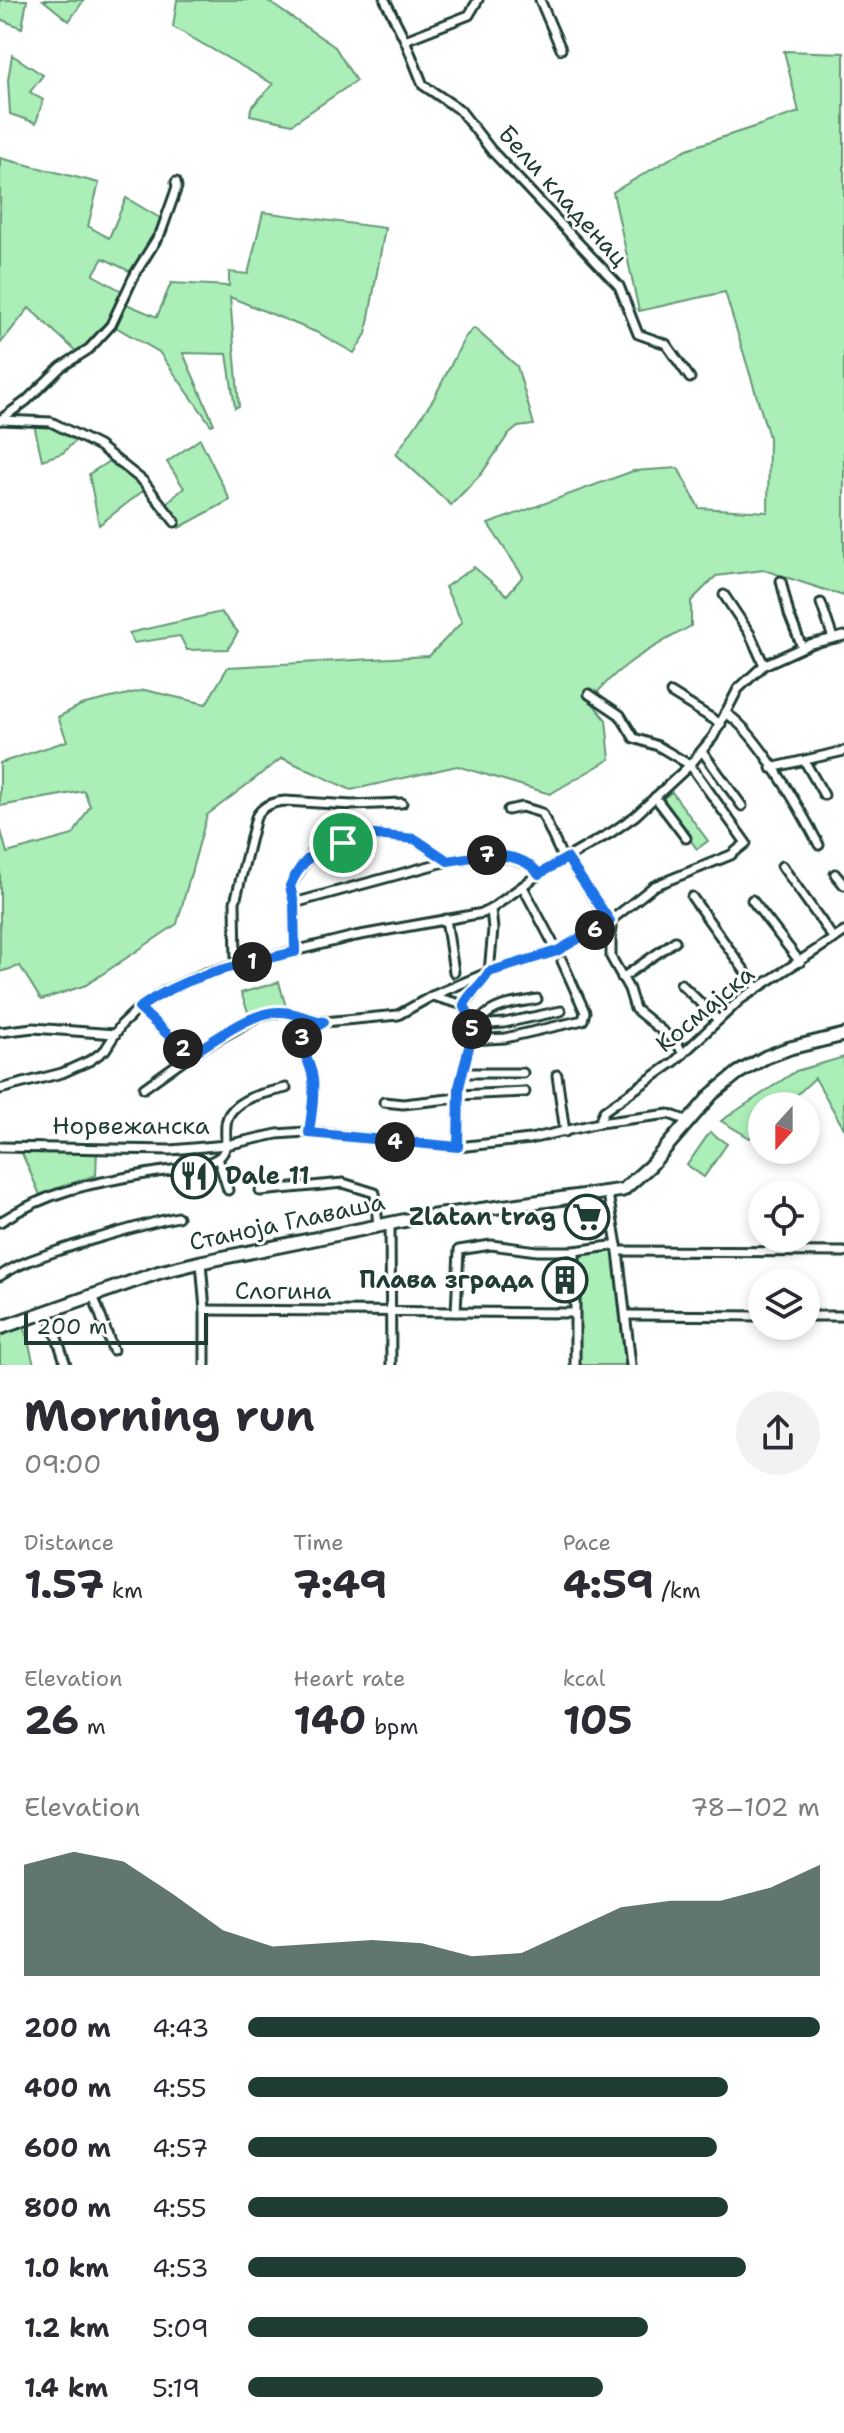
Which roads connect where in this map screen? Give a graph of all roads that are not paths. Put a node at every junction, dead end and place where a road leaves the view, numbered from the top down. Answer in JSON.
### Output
{"nodes":[{"id":1,"x":385,"y":0,"type":"edge"},
{"id":2,"x":478,"y":0,"type":"edge"},
{"id":3,"x":540,"y":0,"type":"edge"},
{"id":4,"x":405,"y":40,"type":"junction"},
{"id":5,"x":561,"y":49,"type":"dead end"},
{"id":6,"x":176,"y":182,"type":"dead end"},
{"id":7,"x":690,"y":378,"type":"dead end"},
{"id":8,"x":0,"y":420,"type":"edge"},
{"id":9,"x":175,"y":522,"type":"dead end"},
{"id":10,"x":781,"y":581,"type":"dead end"},
{"id":11,"x":724,"y":595,"type":"dead end"},
{"id":12,"x":821,"y":603,"type":"dead end"},
{"id":13,"x":844,"y":636,"type":"edge"},
{"id":14,"x":833,"y":638,"type":"junction"},
{"id":15,"x":802,"y":647,"type":"junction"},
{"id":16,"x":764,"y":665,"type":"junction"},
{"id":17,"x":671,"y":693,"type":"dead end"},
{"id":18,"x":589,"y":694,"type":"dead end"},
{"id":19,"x":725,"y":713,"type":"junction"},
{"id":20,"x":721,"y":724,"type":"junction"},
{"id":21,"x":702,"y":751,"type":"junction"},
{"id":22,"x":844,"y":751,"type":"edge"},
{"id":23,"x":805,"y":762,"type":"junction"},
{"id":24,"x":690,"y":765,"type":"junction"},
{"id":25,"x":771,"y":768,"type":"junction"},
{"id":26,"x":824,"y":795,"type":"dead end"},
{"id":27,"x":655,"y":797,"type":"junction"},
{"id":28,"x":402,"y":803,"type":"dead end"},
{"id":29,"x":742,"y":806,"type":"dead end"},
{"id":30,"x":508,"y":810,"type":"dead end"},
{"id":31,"x":686,"y":838,"type":"dead end"},
{"id":32,"x":819,"y":845,"type":"dead end"},
{"id":33,"x":566,"y":860,"type":"junction"},
{"id":34,"x":448,"y":861,"type":"junction"},
{"id":35,"x":782,"y":866,"type":"dead end"},
{"id":36,"x":539,"y":874,"type":"junction"},
{"id":37,"x":835,"y":874,"type":"dead end"},
{"id":38,"x":844,"y":885,"type":"edge"},
{"id":39,"x":523,"y":887,"type":"junction"},
{"id":40,"x":692,"y":897,"type":"dead end"},
{"id":41,"x":752,"y":900,"type":"dead end"},
{"id":42,"x":294,"y":903,"type":"junction"},
{"id":43,"x":491,"y":909,"type":"junction"},
{"id":44,"x":446,"y":919,"type":"junction"},
{"id":45,"x":610,"y":921,"type":"junction"},
{"id":46,"x":844,"y":932,"type":"edge"},
{"id":47,"x":834,"y":939,"type":"junction"},
{"id":48,"x":675,"y":941,"type":"dead end"},
{"id":49,"x":557,"y":951,"type":"junction"},
{"id":50,"x":295,"y":952,"type":"junction"},
{"id":51,"x":562,"y":961,"type":"dead end"},
{"id":52,"x":800,"y":962,"type":"junction"},
{"id":53,"x":236,"y":964,"type":"junction"},
{"id":54,"x":454,"y":972,"type":"dead end"},
{"id":55,"x":489,"y":972,"type":"junction"},
{"id":56,"x":622,"y":978,"type":"junction"},
{"id":57,"x":681,"y":984,"type":"dead end"},
{"id":58,"x":757,"y":988,"type":"junction"},
{"id":59,"x":432,"y":996,"type":"junction"},
{"id":60,"x":537,"y":999,"type":"dead end"},
{"id":61,"x":464,"y":1005,"type":"junction"},
{"id":62,"x":139,"y":1008,"type":"junction"},
{"id":63,"x":561,"y":1011,"type":"dead end"},
{"id":64,"x":718,"y":1020,"type":"junction"},
{"id":65,"x":324,"y":1022,"type":"junction"},
{"id":66,"x":0,"y":1032,"type":"edge"},
{"id":67,"x":474,"y":1032,"type":"junction"},
{"id":68,"x":115,"y":1034,"type":"junction"},
{"id":69,"x":844,"y":1035,"type":"edge"},
{"id":70,"x":683,"y":1054,"type":"junction"},
{"id":71,"x":190,"y":1055,"type":"junction"},
{"id":72,"x":462,"y":1073,"type":"junction"},
{"id":73,"x":523,"y":1073,"type":"dead end"},
{"id":74,"x":557,"y":1075,"type":"dead end"},
{"id":75,"x":144,"y":1088,"type":"dead end"},
{"id":76,"x":286,"y":1088,"type":"dead end"},
{"id":77,"x":0,"y":1089,"type":"edge"},
{"id":78,"x":525,"y":1092,"type":"dead end"},
{"id":79,"x":459,"y":1097,"type":"junction"},
{"id":80,"x":384,"y":1102,"type":"dead end"},
{"id":81,"x":688,"y":1121,"type":"junction"},
{"id":82,"x":599,"y":1123,"type":"junction"},
{"id":83,"x":565,"y":1132,"type":"junction"},
{"id":84,"x":309,"y":1133,"type":"junction"},
{"id":85,"x":226,"y":1145,"type":"junction"},
{"id":86,"x":0,"y":1147,"type":"edge"},
{"id":87,"x":458,"y":1147,"type":"junction"},
{"id":88,"x":218,"y":1158,"type":"junction"},
{"id":89,"x":228,"y":1190,"type":"dead end"},
{"id":90,"x":260,"y":1191,"type":"dead end"},
{"id":91,"x":608,"y":1194,"type":"junction"},
{"id":92,"x":178,"y":1217,"type":"dead end"},
{"id":93,"x":0,"y":1222,"type":"edge"},
{"id":94,"x":384,"y":1224,"type":"junction"},
{"id":95,"x":618,"y":1248,"type":"junction"},
{"id":96,"x":575,"y":1251,"type":"junction"},
{"id":97,"x":844,"y":1252,"type":"edge"},
{"id":98,"x":201,"y":1262,"type":"junction"},
{"id":99,"x":0,"y":1276,"type":"edge"},
{"id":100,"x":93,"y":1295,"type":"junction"},
{"id":101,"x":205,"y":1310,"type":"junction"},
{"id":102,"x":48,"y":1311,"type":"junction"},
{"id":103,"x":391,"y":1312,"type":"junction"},
{"id":104,"x":456,"y":1312,"type":"junction"},
{"id":105,"x":573,"y":1313,"type":"junction"},
{"id":106,"x":626,"y":1315,"type":"junction"},
{"id":107,"x":748,"y":1316,"type":"edge"},
{"id":108,"x":820,"y":1316,"type":"edge"},
{"id":109,"x":844,"y":1316,"type":"edge"},
{"id":110,"x":0,"y":1328,"type":"edge"},
{"id":111,"x":113,"y":1350,"type":"dead end"},
{"id":112,"x":66,"y":1365,"type":"edge"},
{"id":113,"x":205,"y":1365,"type":"edge"},
{"id":114,"x":391,"y":1365,"type":"edge"},
{"id":115,"x":575,"y":1365,"type":"edge"},
{"id":116,"x":631,"y":1365,"type":"edge"}],
"edges":[{"from":1,"to":4,"type":"street","name":"Бели кладенац"},
{"from":2,"to":4,"type":"street"},
{"from":3,"to":5,"type":"street"},
{"from":4,"to":7,"type":"street","name":"Бели кладенац"},
{"from":6,"to":8,"type":"street"},
{"from":8,"to":9,"type":"street"},
{"from":10,"to":15,"type":"street"},
{"from":11,"to":16,"type":"street"},
{"from":12,"to":14,"type":"street"},
{"from":13,"to":14,"type":"street"},
{"from":14,"to":15,"type":"street"},
{"from":15,"to":16,"type":"street"},
{"from":16,"to":19,"type":"street"},
{"from":17,"to":20,"type":"street"},
{"from":18,"to":24,"type":"street"},
{"from":19,"to":20,"type":"street"},
{"from":19,"to":25,"type":"street"},
{"from":20,"to":21,"type":"street"},
{"from":21,"to":24,"type":"street"},
{"from":21,"to":29,"type":"street"},
{"from":22,"to":23,"type":"street"},
{"from":23,"to":25,"type":"street"},
{"from":23,"to":26,"type":"street"},
{"from":24,"to":27,"type":"street"},
{"from":24,"to":45,"type":"street"},
{"from":25,"to":32,"type":"street"},
{"from":27,"to":31,"type":"street"},
{"from":27,"to":33,"type":"street"},
{"from":28,"to":53,"type":"street"},
{"from":30,"to":33,"type":"street"},
{"from":33,"to":36,"type":"street"},
{"from":33,"to":45,"type":"street"},
{"from":34,"to":36,"type":"street"},
{"from":34,"to":42,"type":"street"},
{"from":34,"to":42,"type":"street"},
{"from":35,"to":47,"type":"street"},
{"from":36,"to":39,"type":"street"},
{"from":37,"to":38,"type":"street"},
{"from":39,"to":43,"type":"street"},
{"from":39,"to":49,"type":"street"},
{"from":40,"to":58,"type":"street"},
{"from":41,"to":52,"type":"street"},
{"from":42,"to":50,"type":"street"},
{"from":43,"to":44,"type":"street"},
{"from":43,"to":55,"type":"street"},
{"from":44,"to":50,"type":"street"},
{"from":44,"to":54,"type":"street"},
{"from":45,"to":49,"type":"street"},
{"from":45,"to":56,"type":"street"},
{"from":46,"to":47,"type":"street","name":"Космајска"},
{"from":47,"to":52,"type":"street","name":"Космајска"},
{"from":48,"to":56,"type":"street"},
{"from":49,"to":55,"type":"street"},
{"from":50,"to":53,"type":"street"},
{"from":51,"to":67,"type":"street"},
{"from":52,"to":58,"type":"street","name":"Космајска"},
{"from":53,"to":62,"type":"street"},
{"from":55,"to":59,"type":"street"},
{"from":55,"to":61,"type":"street"},
{"from":56,"to":70,"type":"street"},
{"from":57,"to":64,"type":"street"},
{"from":58,"to":64,"type":"street","name":"Космајска"},
{"from":59,"to":61,"type":"street"},
{"from":59,"to":65,"type":"street"},
{"from":60,"to":67,"type":"street"},
{"from":61,"to":67,"type":"street"},
{"from":62,"to":68,"type":"street"},
{"from":62,"to":71,"type":"street"},
{"from":63,"to":67,"type":"street"},
{"from":64,"to":70,"type":"street","name":"Космајска"},
{"from":65,"to":71,"type":"street"},
{"from":65,"to":84,"type":"street"},
{"from":66,"to":68,"type":"street"},
{"from":67,"to":72,"type":"street"},
{"from":68,"to":77,"type":"street"},
{"from":69,"to":81,"type":"main road","name":"Станоја Главаша"},
{"from":70,"to":82,"type":"street","name":"Космајска"},
{"from":71,"to":75,"type":"street"},
{"from":72,"to":73,"type":"street"},
{"from":72,"to":79,"type":"street"},
{"from":74,"to":83,"type":"street"},
{"from":76,"to":85,"type":"street"},
{"from":78,"to":79,"type":"street"},
{"from":79,"to":80,"type":"street"},
{"from":79,"to":87,"type":"street"},
{"from":81,"to":82,"type":"street","name":"Норвежанска"},
{"from":81,"to":91,"type":"main road","name":"Станоја Главаша"},
{"from":82,"to":83,"type":"street","name":"Норвежанска"},
{"from":83,"to":87,"type":"street","name":"Норвежанска"},
{"from":84,"to":85,"type":"street","name":"Норвежанска"},
{"from":84,"to":87,"type":"street","name":"Норвежанска"},
{"from":85,"to":86,"type":"street","name":"Норвежанска"},
{"from":85,"to":88,"type":"street"},
{"from":88,"to":89,"type":"street"},
{"from":88,"to":93,"type":"street"},
{"from":90,"to":94,"type":"street"},
{"from":91,"to":94,"type":"main road","name":"Станоја Главаша"},
{"from":91,"to":95,"type":"street"},
{"from":92,"to":99,"type":"street"},
{"from":94,"to":98,"type":"main road","name":"Станоја Главаша"},
{"from":94,"to":103,"type":"street"},
{"from":95,"to":96,"type":"street"},
{"from":95,"to":97,"type":"street"},
{"from":95,"to":106,"type":"street"},
{"from":96,"to":104,"type":"street"},
{"from":96,"to":105,"type":"street"},
{"from":98,"to":100,"type":"main road","name":"Станоја Главаша"},
{"from":98,"to":101,"type":"street"},
{"from":100,"to":102,"type":"main road","name":"Станоја Главаша"},
{"from":100,"to":111,"type":"street"},
{"from":101,"to":103,"type":"street","name":"Слогина"},
{"from":101,"to":113,"type":"street"},
{"from":102,"to":110,"type":"main road","name":"Станоја Главаша"},
{"from":102,"to":112,"type":"street"},
{"from":103,"to":104,"type":"street","name":"Слогина"},
{"from":103,"to":114,"type":"street"},
{"from":104,"to":105,"type":"street","name":"Слогина"},
{"from":105,"to":115,"type":"street"},
{"from":106,"to":107,"type":"street"},
{"from":106,"to":116,"type":"street"},
{"from":108,"to":109,"type":"street"}]}
